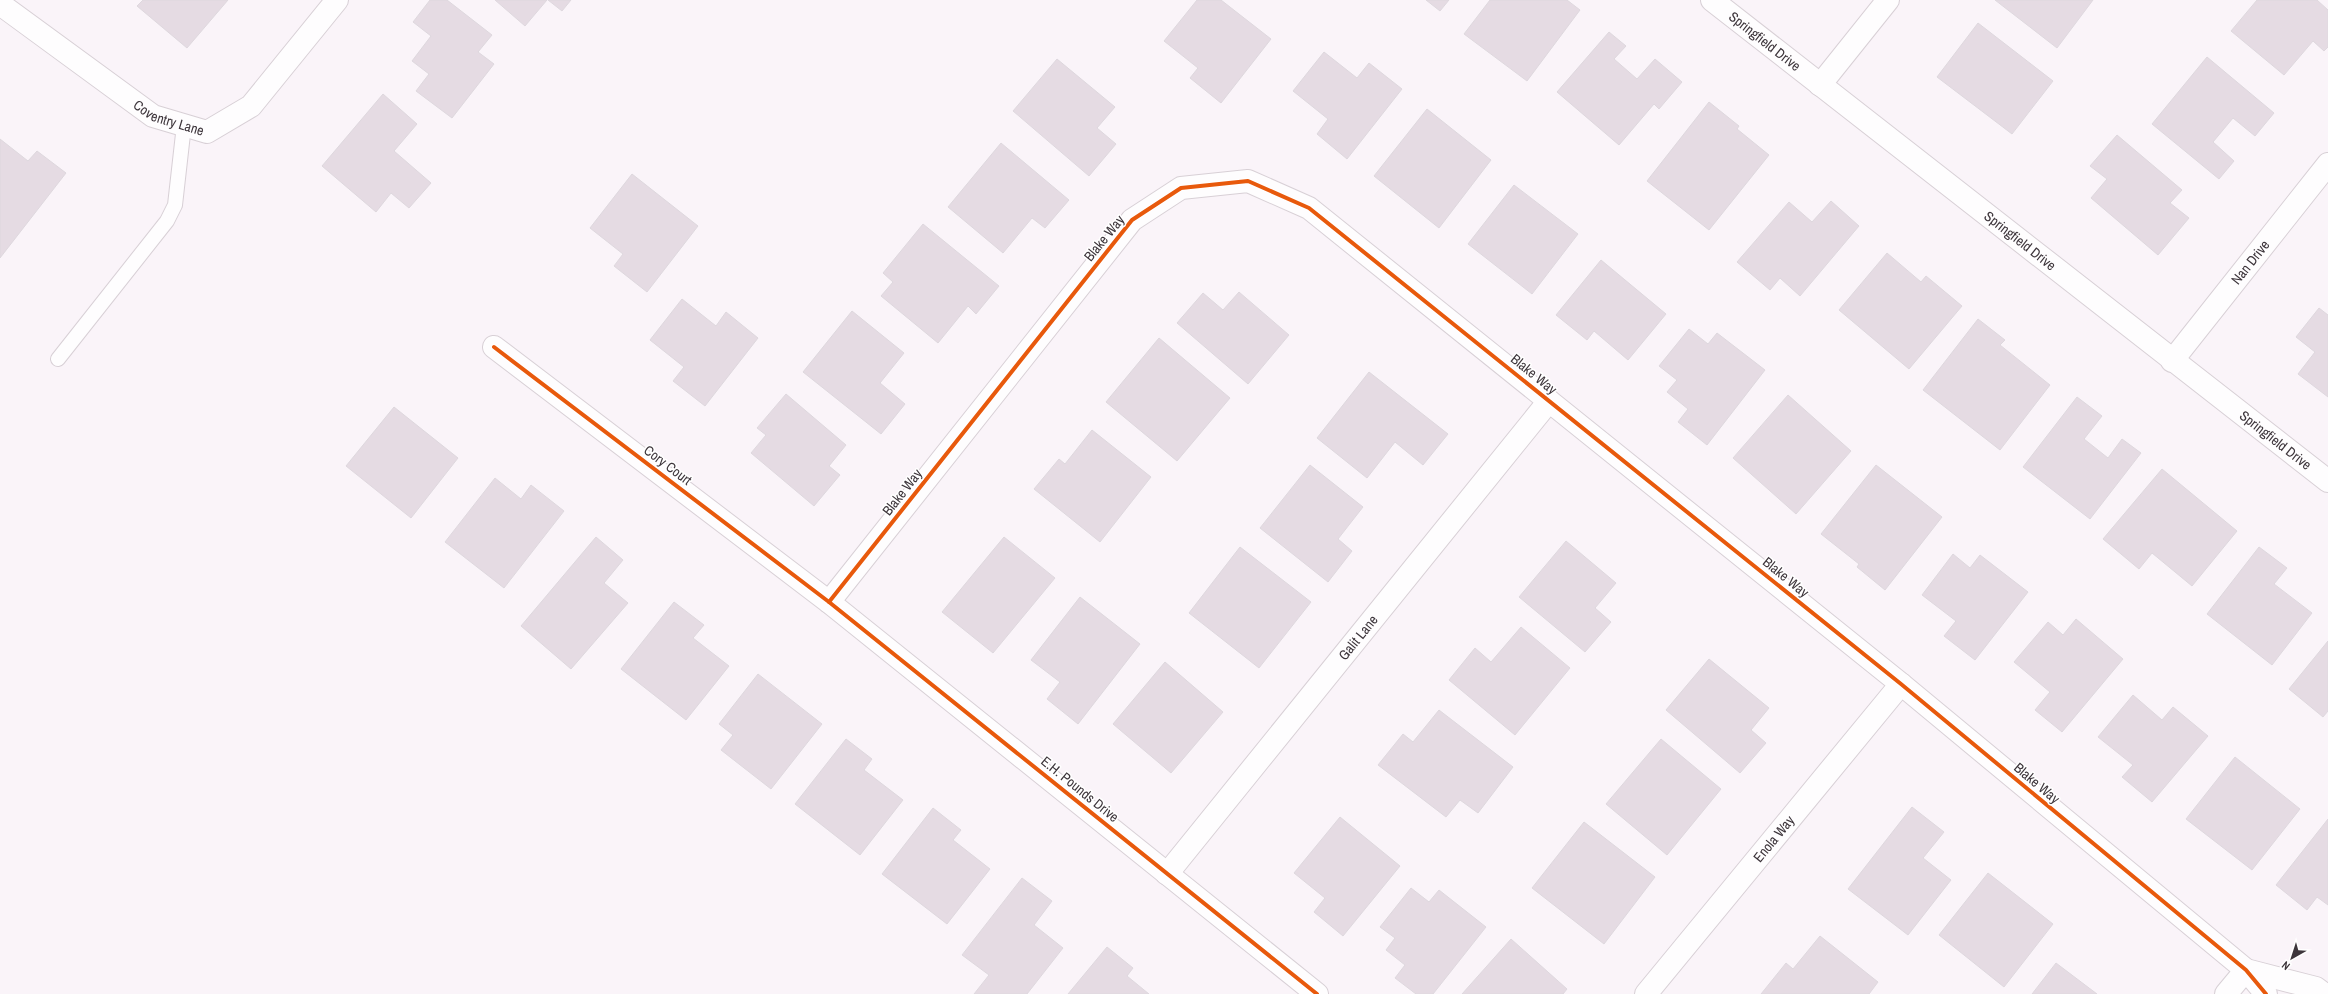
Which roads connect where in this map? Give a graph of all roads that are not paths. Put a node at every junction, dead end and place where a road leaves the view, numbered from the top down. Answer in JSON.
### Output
{"nodes":[{"id":1,"x":337,"y":0,"type":"edge"},
{"id":2,"x":1712,"y":0,"type":"edge"},
{"id":3,"x":1888,"y":0,"type":"edge"},
{"id":4,"x":0,"y":4,"type":"edge"},
{"id":5,"x":1820,"y":85,"type":"junction"},
{"id":6,"x":184,"y":125,"type":"junction"},
{"id":7,"x":2328,"y":164,"type":"edge"},
{"id":8,"x":494,"y":347,"type":"dead end"},
{"id":9,"x":58,"y":359,"type":"dead end"},
{"id":10,"x":2172,"y":361,"type":"junction"},
{"id":11,"x":1549,"y":401,"type":"junction"},
{"id":12,"x":2328,"y":481,"type":"edge"},
{"id":13,"x":829,"y":602,"type":"junction"},
{"id":14,"x":1901,"y":684,"type":"junction"},
{"id":15,"x":1167,"y":874,"type":"junction"},
{"id":16,"x":2246,"y":970,"type":"junction"},
{"id":17,"x":1317,"y":994,"type":"edge"},
{"id":18,"x":1646,"y":994,"type":"edge"},
{"id":19,"x":2226,"y":994,"type":"edge"},
{"id":20,"x":2266,"y":994,"type":"edge"},
{"id":21,"x":2324,"y":994,"type":"edge"}],
"edges":[{"from":1,"to":6,"type":"street","name":"Coventry Lane"},
{"from":2,"to":5,"type":"street","name":"Springfield Drive"},
{"from":3,"to":5,"type":"street"},
{"from":4,"to":6,"type":"street","name":"Coventry Lane"},
{"from":5,"to":10,"type":"street","name":"Springfield Drive"},
{"from":6,"to":9,"type":"lane"},
{"from":7,"to":10,"type":"street","name":"Nan Drive"},
{"from":8,"to":13,"type":"street","name":"Cory Court"},
{"from":10,"to":12,"type":"street","name":"Springfield Drive"},
{"from":11,"to":13,"type":"street","name":"Blake Way"},
{"from":11,"to":14,"type":"street","name":"Blake Way"},
{"from":11,"to":15,"type":"street","name":"Galit Lane"},
{"from":13,"to":15,"type":"street","name":"E.H. Pounds Drive"},
{"from":14,"to":16,"type":"street","name":"Blake Way"},
{"from":14,"to":18,"type":"street","name":"Enola Way"},
{"from":15,"to":17,"type":"street","name":"E.H. Pounds Drive"},
{"from":16,"to":19,"type":"street"},
{"from":16,"to":20,"type":"street","name":"Blake Way"},
{"from":16,"to":21,"type":"street","name":"Blake Way"}]}
